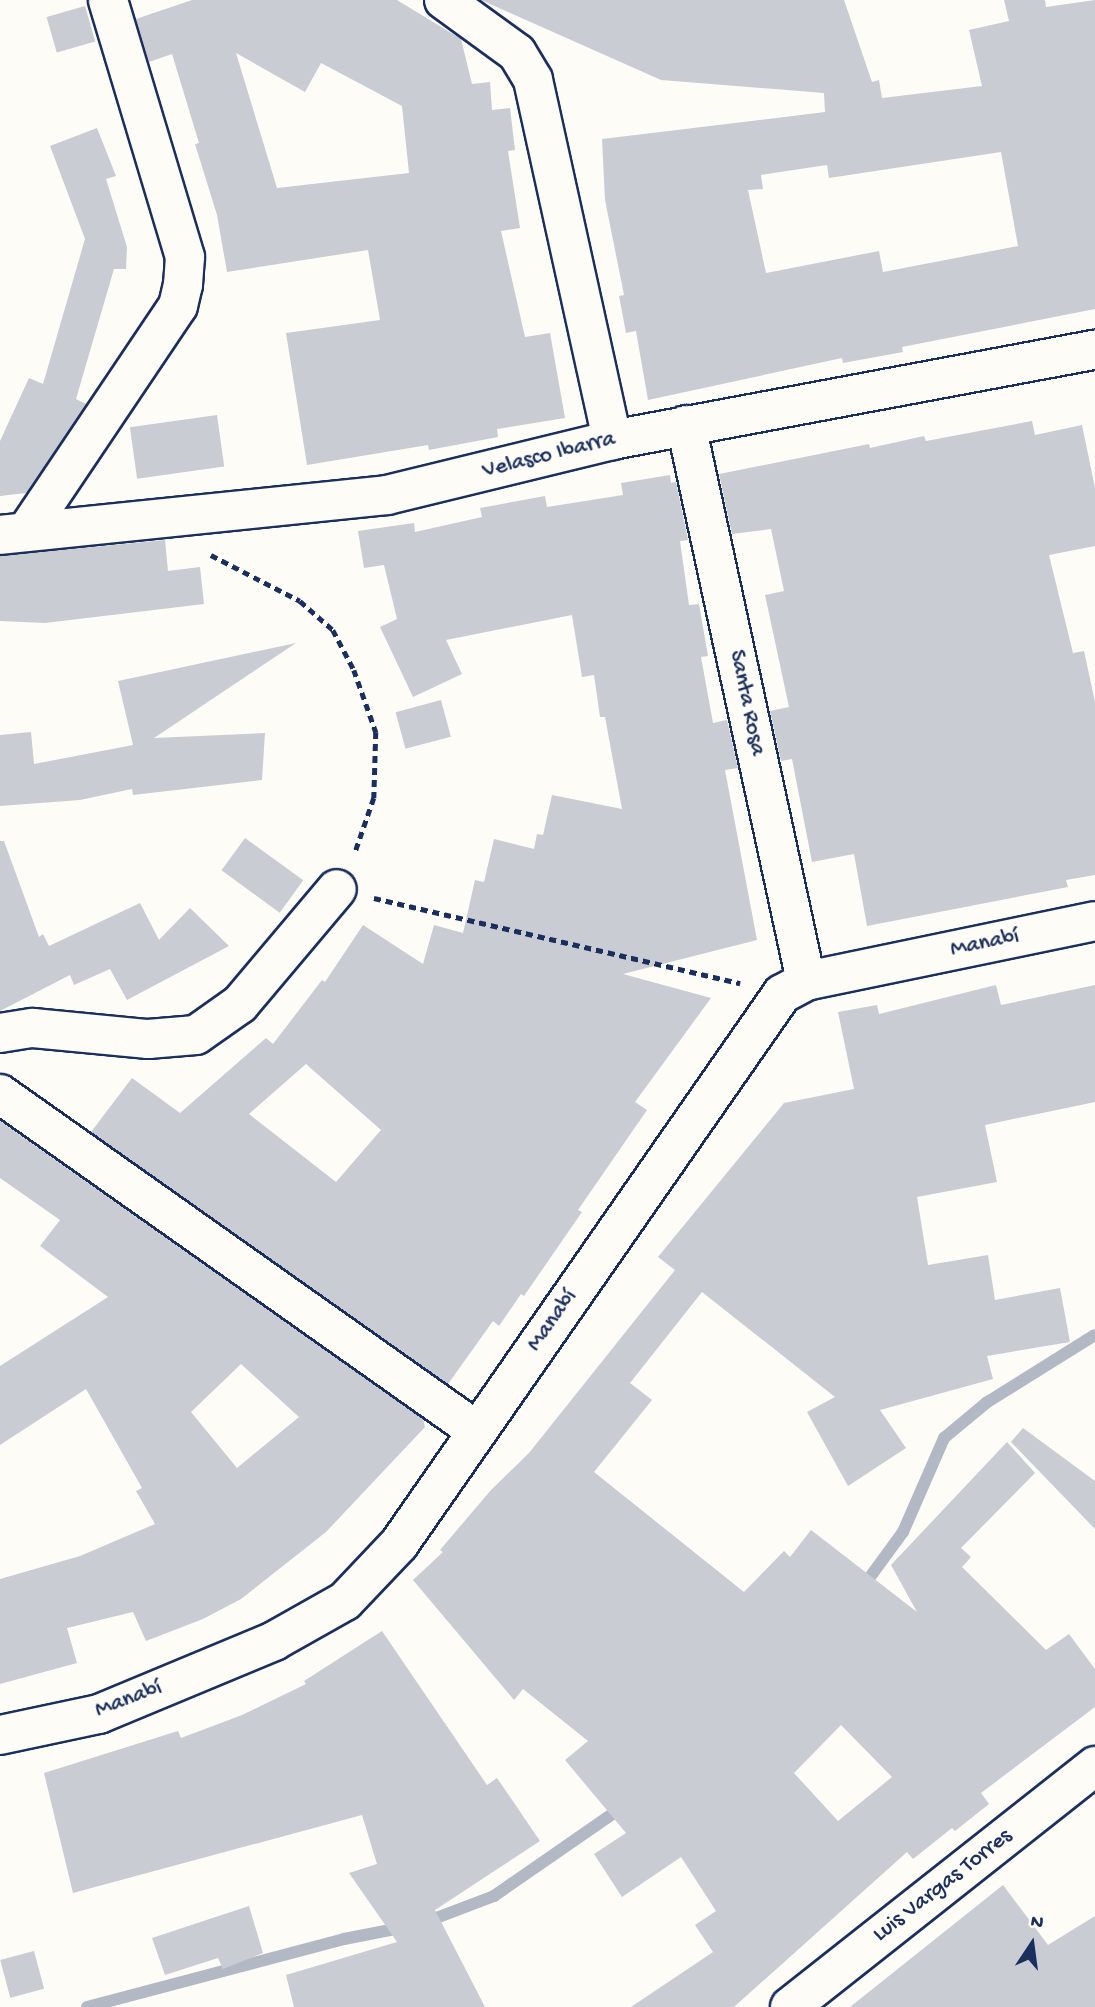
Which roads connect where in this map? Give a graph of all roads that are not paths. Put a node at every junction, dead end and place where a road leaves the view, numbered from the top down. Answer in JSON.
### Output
{"nodes":[{"id":1,"x":108,"y":0,"type":"edge"},
{"id":2,"x":444,"y":0,"type":"edge"},
{"id":3,"x":1095,"y":350,"type":"edge"},
{"id":4,"x":686,"y":425,"type":"junction"},
{"id":5,"x":612,"y":440,"type":"junction"},
{"id":6,"x":13,"y":534,"type":"edge"},
{"id":7,"x":337,"y":889,"type":"road end"},
{"id":8,"x":1095,"y":921,"type":"edge"},
{"id":9,"x":794,"y":987,"type":"junction"},
{"id":10,"x":0,"y":1033,"type":"edge"},
{"id":11,"x":0,"y":1094,"type":"edge"},
{"id":12,"x":477,"y":1431,"type":"junction"},
{"id":13,"x":0,"y":1735,"type":"edge"},
{"id":14,"x":1095,"y":1766,"type":"edge"},
{"id":15,"x":790,"y":2007,"type":"edge"}],
"edges":[{"from":1,"to":6,"type":"street"},
{"from":2,"to":5,"type":"street"},
{"from":3,"to":4,"type":"street","name":"Velasco Ibarra"},
{"from":4,"to":5,"type":"street","name":"Velasco Ibarra"},
{"from":4,"to":9,"type":"street","name":"Santa Rosa"},
{"from":5,"to":6,"type":"street","name":"Velasco Ibarra"},
{"from":7,"to":10,"type":"street"},
{"from":8,"to":9,"type":"street","name":"Manabí"},
{"from":9,"to":12,"type":"street","name":"Manabí"},
{"from":11,"to":12,"type":"street"},
{"from":12,"to":13,"type":"street","name":"Manabí"},
{"from":14,"to":15,"type":"street","name":"Luis Vargas Torres"}]}
